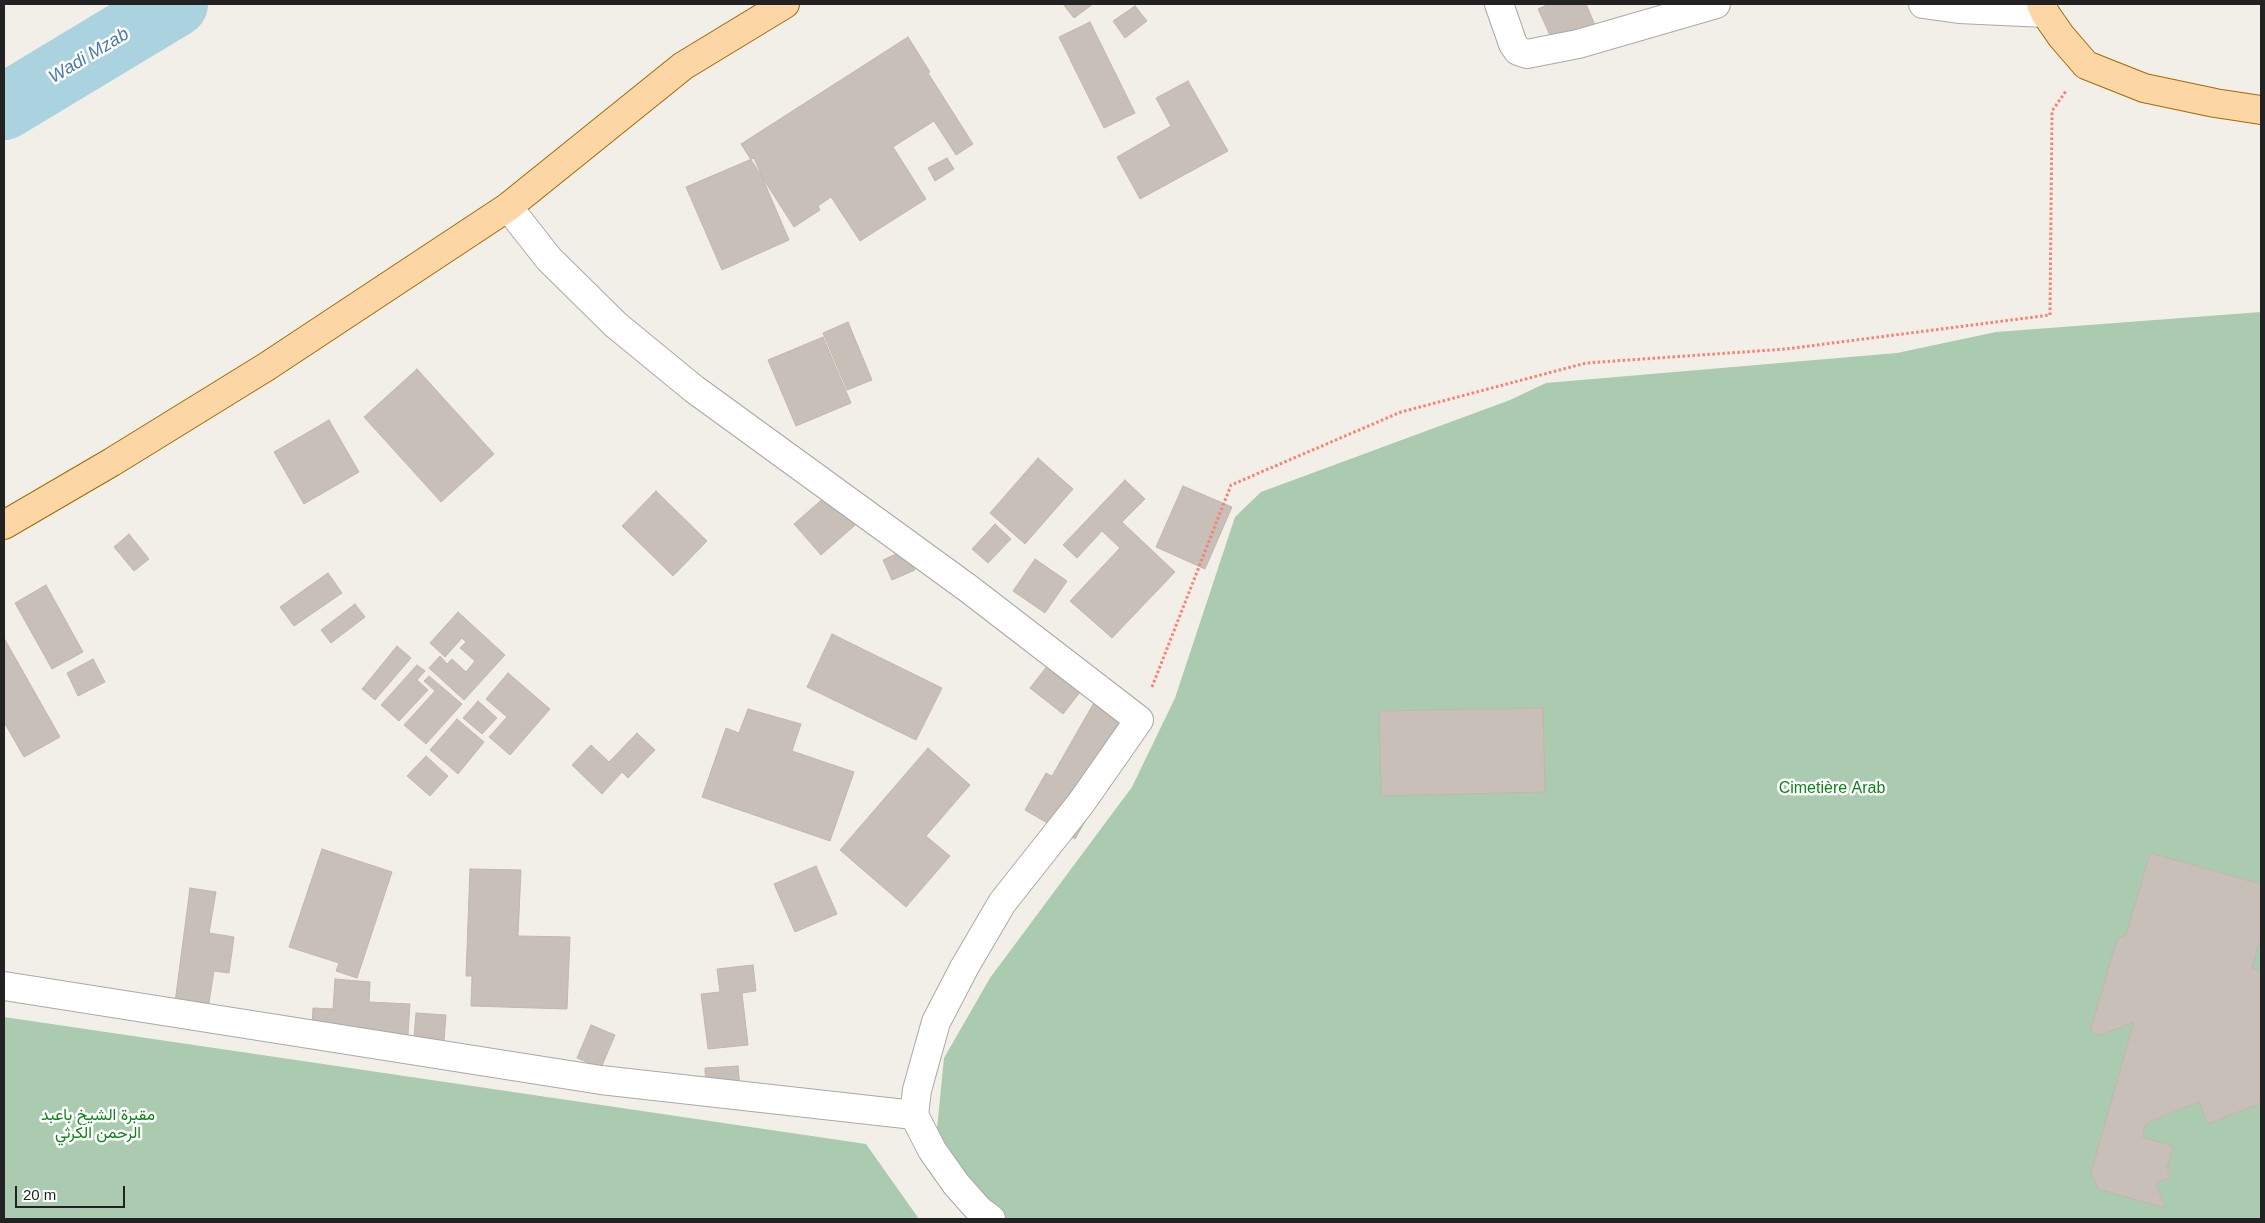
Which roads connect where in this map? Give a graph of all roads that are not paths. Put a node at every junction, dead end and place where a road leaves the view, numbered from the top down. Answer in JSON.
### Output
{"nodes":[{"id":1,"x":785,"y":4,"type":"edge"},
{"id":2,"x":1499,"y":4,"type":"edge"},
{"id":3,"x":1716,"y":4,"type":"edge"},
{"id":4,"x":1922,"y":4,"type":"edge"},
{"id":5,"x":2043,"y":8,"type":"edge"},
{"id":6,"x":2261,"y":110,"type":"edge"},
{"id":7,"x":508,"y":207,"type":"junction"},
{"id":8,"x":4,"y":525,"type":"edge"},
{"id":9,"x":4,"y":986,"type":"edge"},
{"id":10,"x":914,"y":1115,"type":"junction"},
{"id":11,"x":991,"y":1219,"type":"edge"}],
"edges":[{"from":1,"to":7,"type":"main road"},
{"from":2,"to":3,"type":"street"},
{"from":4,"to":5,"type":"street"},
{"from":5,"to":6,"type":"main road"},
{"from":7,"to":8,"type":"main road"},
{"from":7,"to":10,"type":"street"},
{"from":9,"to":10,"type":"street"},
{"from":10,"to":11,"type":"street"}]}
